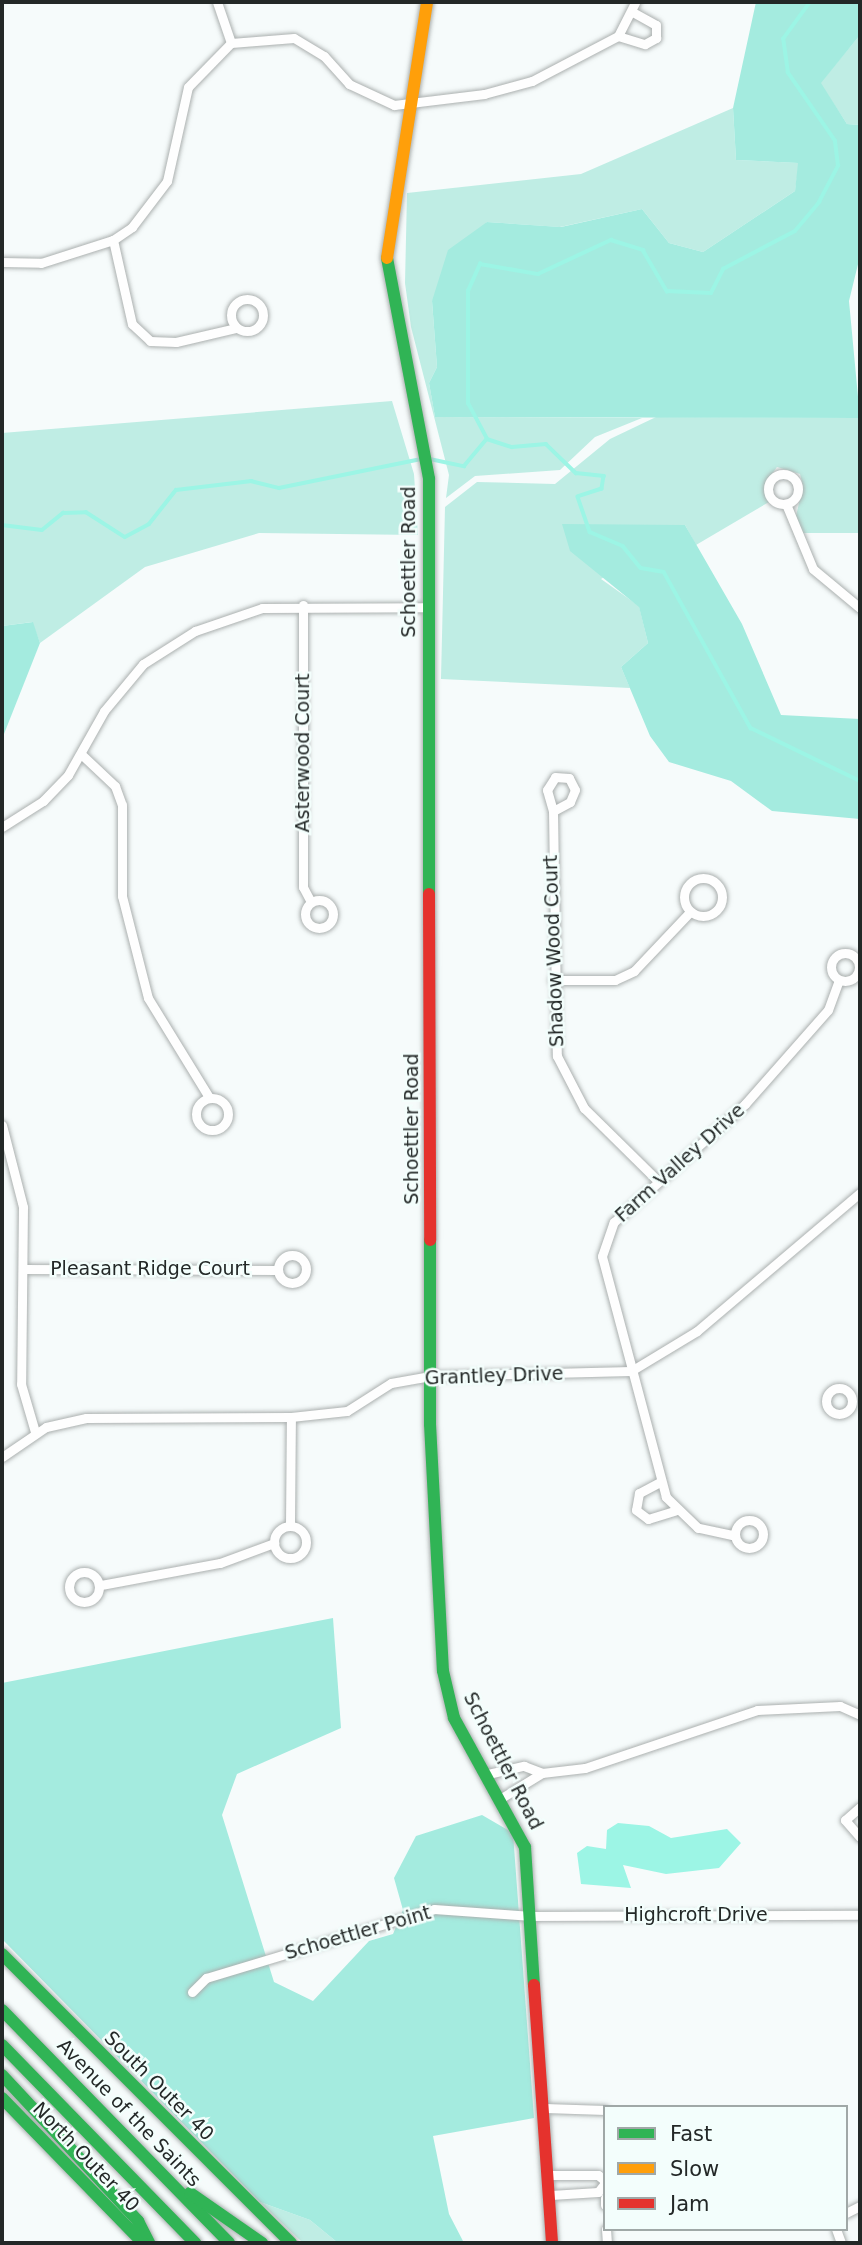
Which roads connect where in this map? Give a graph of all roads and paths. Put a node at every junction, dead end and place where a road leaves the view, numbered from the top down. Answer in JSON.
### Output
{"nodes":[{"id":1,"x":217,"y":2,"type":"edge"},
{"id":2,"x":428,"y":2,"type":"edge"},
{"id":3,"x":634,"y":7,"type":"edge"},
{"id":4,"x":618,"y":36,"type":"junction"},
{"id":5,"x":231,"y":43,"type":"junction"},
{"id":6,"x":409,"y":101,"type":"junction"},
{"id":7,"x":113,"y":240,"type":"junction"},
{"id":8,"x":2,"y":262,"type":"edge"},
{"id":9,"x":236,"y":328,"type":"dead end"},
{"id":10,"x":786,"y":504,"type":"dead end"},
{"id":11,"x":303,"y":605,"type":"junction"},
{"id":12,"x":428,"y":607,"type":"junction"},
{"id":13,"x":860,"y":608,"type":"edge"},
{"id":14,"x":81,"y":754,"type":"junction"},
{"id":15,"x":553,"y":811,"type":"dead end"},
{"id":16,"x":2,"y":827,"type":"edge"},
{"id":17,"x":310,"y":900,"type":"dead end"},
{"id":18,"x":689,"y":913,"type":"junction"},
{"id":19,"x":553,"y":980,"type":"junction"},
{"id":20,"x":839,"y":980,"type":"dead end"},
{"id":21,"x":209,"y":1097,"type":"dead end"},
{"id":22,"x":2,"y":1125,"type":"edge"},
{"id":23,"x":658,"y":1181,"type":"junction"},
{"id":24,"x":860,"y":1193,"type":"edge"},
{"id":25,"x":23,"y":1269,"type":"junction"},
{"id":26,"x":278,"y":1270,"type":"dead end"},
{"id":27,"x":631,"y":1371,"type":"junction"},
{"id":28,"x":430,"y":1376,"type":"junction"},
{"id":29,"x":860,"y":1387,"type":"edge"},
{"id":30,"x":850,"y":1394,"type":"dead end"},
{"id":31,"x":291,"y":1416,"type":"junction"},
{"id":32,"x":36,"y":1432,"type":"junction"},
{"id":33,"x":2,"y":1457,"type":"edge"},
{"id":34,"x":660,"y":1482,"type":"junction"},
{"id":35,"x":676,"y":1511,"type":"junction"},
{"id":36,"x":290,"y":1524,"type":"junction"},
{"id":37,"x":732,"y":1535,"type":"dead end"},
{"id":38,"x":274,"y":1544,"type":"junction"},
{"id":39,"x":101,"y":1585,"type":"dead end"},
{"id":40,"x":860,"y":1714,"type":"edge"},
{"id":41,"x":542,"y":1773,"type":"junction"},
{"id":42,"x":488,"y":1774,"type":"junction"},
{"id":43,"x":503,"y":1797,"type":"junction"},
{"id":44,"x":860,"y":1807,"type":"edge"},
{"id":45,"x":860,"y":1837,"type":"edge"},
{"id":46,"x":860,"y":1915,"type":"edge"},
{"id":47,"x":532,"y":1916,"type":"junction"},
{"id":48,"x":2,"y":1954,"type":"edge"},
{"id":49,"x":192,"y":1992,"type":"dead end"},
{"id":50,"x":2,"y":2010,"type":"edge"},
{"id":51,"x":2,"y":2045,"type":"edge"},
{"id":52,"x":2,"y":2076,"type":"edge"},
{"id":53,"x":2,"y":2098,"type":"edge"},
{"id":54,"x":545,"y":2108,"type":"junction"},
{"id":55,"x":603,"y":2110,"type":"edge"},
{"id":56,"x":161,"y":2173,"type":"junction"},
{"id":57,"x":551,"y":2175,"type":"junction"},
{"id":58,"x":603,"y":2180,"type":"edge"},
{"id":59,"x":603,"y":2185,"type":"edge"},
{"id":60,"x":551,"y":2195,"type":"junction"},
{"id":61,"x":143,"y":2243,"type":"edge"},
{"id":62,"x":149,"y":2243,"type":"edge"},
{"id":63,"x":195,"y":2243,"type":"edge"},
{"id":64,"x":229,"y":2243,"type":"edge"},
{"id":65,"x":262,"y":2243,"type":"edge"},
{"id":66,"x":291,"y":2243,"type":"edge"},
{"id":67,"x":552,"y":2243,"type":"edge"}],
"edges":[{"from":1,"to":5,"type":"street"},
{"from":2,"to":6,"type":"main road","name":"Schoettler Road"},
{"from":3,"to":4,"type":"street"},
{"from":3,"to":4,"type":"street"},
{"from":4,"to":6,"type":"street"},
{"from":5,"to":6,"type":"street"},
{"from":5,"to":7,"type":"street"},
{"from":6,"to":12,"type":"main road","name":"Schoettler Road"},
{"from":7,"to":8,"type":"street"},
{"from":7,"to":9,"type":"street"},
{"from":10,"to":13,"type":"street"},
{"from":11,"to":12,"type":"street"},
{"from":11,"to":14,"type":"street"},
{"from":11,"to":17,"type":"street","name":"Asterwood Court"},
{"from":12,"to":28,"type":"main road","name":"Schoettler Road"},
{"from":14,"to":16,"type":"street"},
{"from":14,"to":21,"type":"street"},
{"from":15,"to":19,"type":"street","name":"Shadow Wood Court"},
{"from":18,"to":18,"type":"street"},
{"from":18,"to":19,"type":"street"},
{"from":19,"to":23,"type":"street","name":"Shadow Wood Court"},
{"from":20,"to":23,"type":"street","name":"Farm Valley Drive"},
{"from":22,"to":25,"type":"street"},
{"from":23,"to":27,"type":"street","name":"Farm Valley Drive"},
{"from":24,"to":27,"type":"street","name":"Grantley Drive"},
{"from":25,"to":26,"type":"street","name":"Pleasant Ridge Court"},
{"from":25,"to":32,"type":"street"},
{"from":27,"to":28,"type":"street","name":"Grantley Drive"},
{"from":27,"to":34,"type":"street","name":"Farm Valley Drive"},
{"from":28,"to":31,"type":"street","name":"Grantley Drive"},
{"from":28,"to":42,"type":"main road","name":"Schoettler Road"},
{"from":29,"to":30,"type":"street"},
{"from":31,"to":32,"type":"street","name":"Grantley Drive"},
{"from":31,"to":36,"type":"street"},
{"from":32,"to":33,"type":"street","name":"Grantley Drive"},
{"from":34,"to":35,"type":"street","name":"Farm Valley Drive"},
{"from":34,"to":35,"type":"street"},
{"from":35,"to":37,"type":"street","name":"Farm Valley Drive"},
{"from":36,"to":38,"type":"street"},
{"from":36,"to":38,"type":"street"},
{"from":38,"to":39,"type":"street"},
{"from":40,"to":41,"type":"street"},
{"from":41,"to":42,"type":"street"},
{"from":41,"to":43,"type":"street"},
{"from":42,"to":43,"type":"main road","name":"Schoettler Road"},
{"from":43,"to":47,"type":"main road","name":"Schoettler Road"},
{"from":44,"to":45,"type":"street"},
{"from":46,"to":47,"type":"street","name":"Highcroft Drive"},
{"from":47,"to":49,"type":"street","name":"Schoettler Point"},
{"from":47,"to":54,"type":"main road","name":"Schoettler Road"},
{"from":48,"to":66,"type":"main road","name":"South Outer 40"},
{"from":50,"to":56,"type":"main road","name":"Avenue of the Saints"},
{"from":51,"to":63,"type":"main road"},
{"from":52,"to":62,"type":"main road"},
{"from":53,"to":61,"type":"main road","name":"North Outer 40"},
{"from":54,"to":55,"type":"street"},
{"from":54,"to":57,"type":"main road","name":"Schoettler Road"},
{"from":56,"to":64,"type":"main road","name":"Avenue of the Saints"},
{"from":56,"to":65,"type":"main road"},
{"from":57,"to":58,"type":"street"},
{"from":57,"to":60,"type":"main road","name":"Schoettler Road"},
{"from":59,"to":60,"type":"street"},
{"from":60,"to":67,"type":"main road","name":"Schoettler Road"}]}
